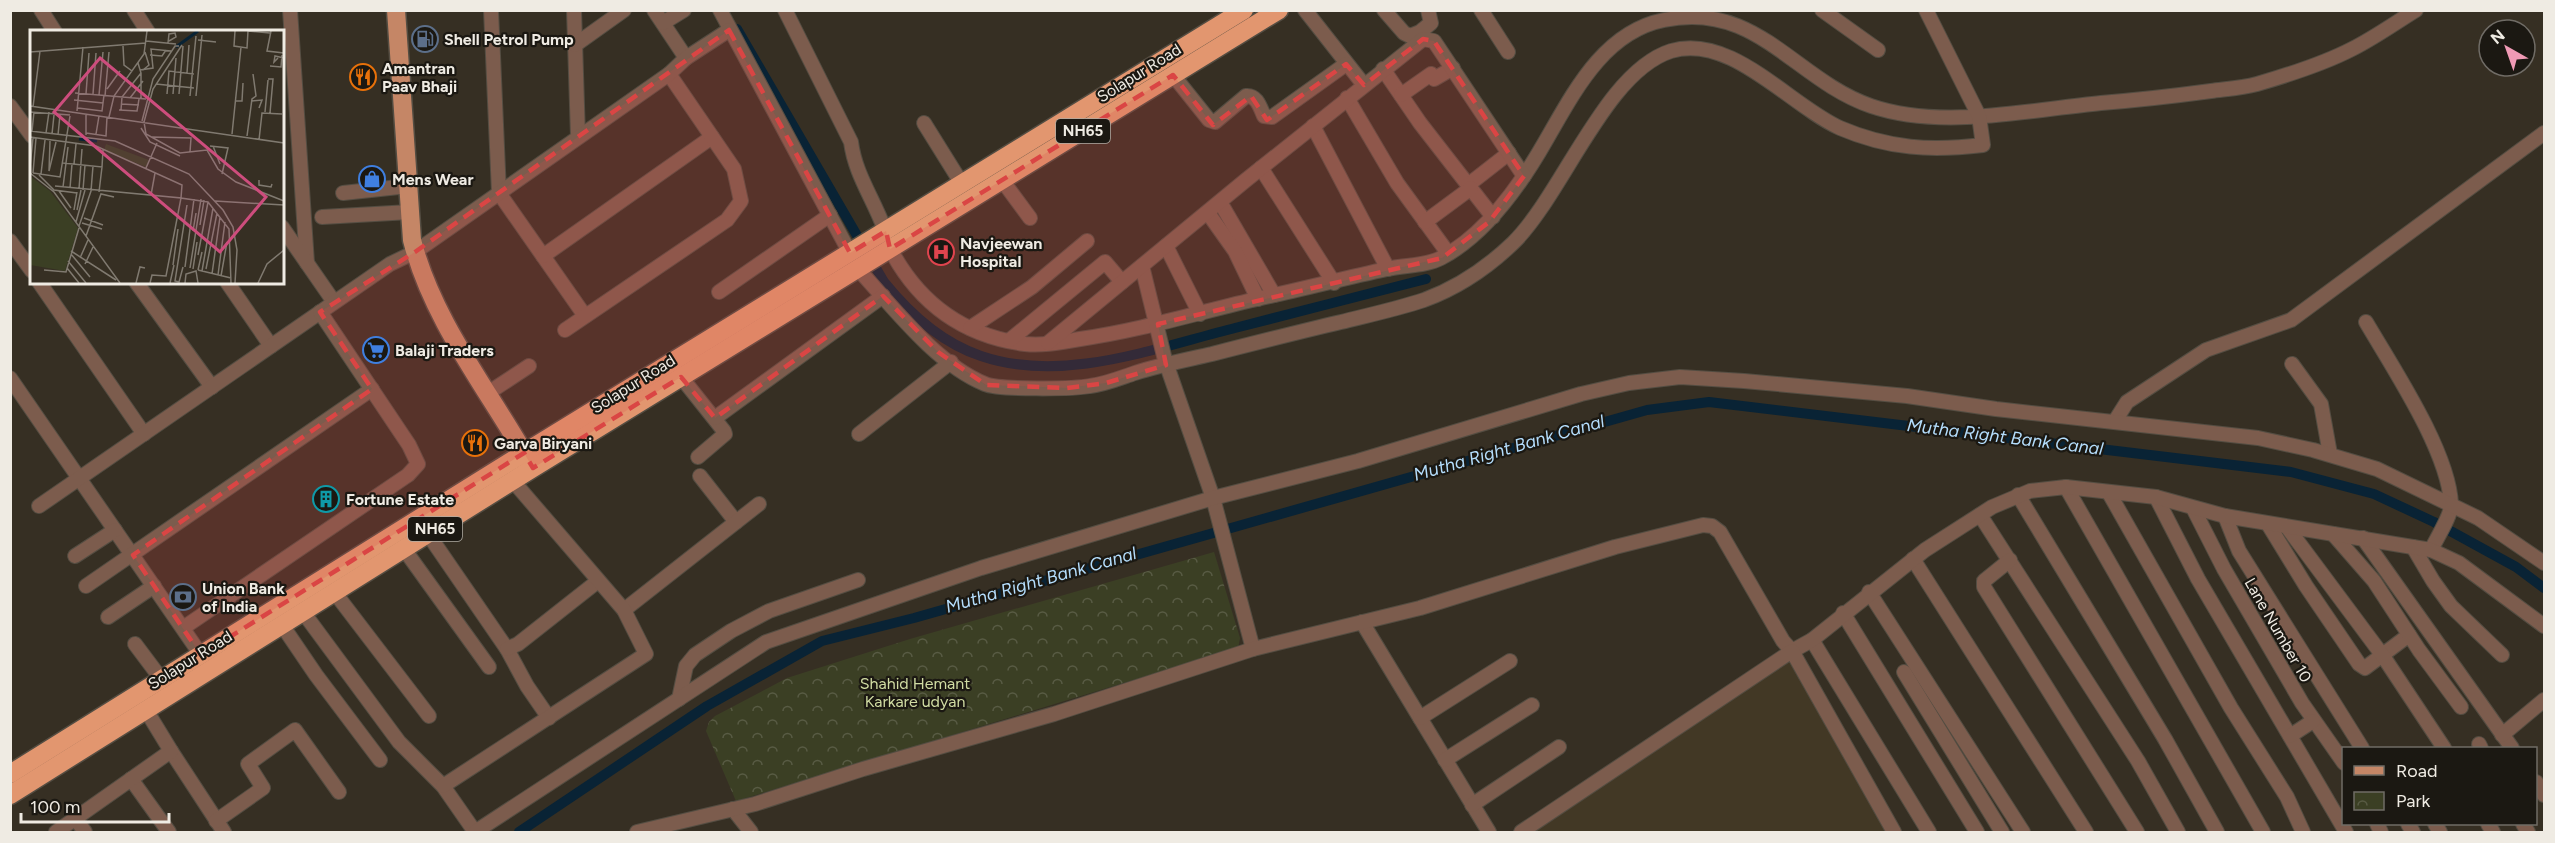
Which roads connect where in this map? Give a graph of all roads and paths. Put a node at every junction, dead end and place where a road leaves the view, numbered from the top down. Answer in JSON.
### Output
{"nodes":[{"id":1,"x":41,"y":10,"type":"edge"},
{"id":2,"x":134,"y":10,"type":"edge"},
{"id":3,"x":290,"y":10,"type":"edge"},
{"id":4,"x":396,"y":10,"type":"edge"},
{"id":5,"x":491,"y":10,"type":"edge"},
{"id":6,"x":574,"y":10,"type":"edge"},
{"id":7,"x":624,"y":10,"type":"edge"},
{"id":8,"x":654,"y":10,"type":"edge"},
{"id":9,"x":684,"y":10,"type":"edge"},
{"id":10,"x":720,"y":10,"type":"edge"},
{"id":11,"x":785,"y":10,"type":"edge"},
{"id":12,"x":1244,"y":10,"type":"edge"},
{"id":13,"x":1279,"y":10,"type":"edge"},
{"id":14,"x":1305,"y":10,"type":"edge"},
{"id":15,"x":1428,"y":10,"type":"edge"},
{"id":16,"x":1481,"y":10,"type":"edge"},
{"id":17,"x":1822,"y":10,"type":"edge"},
{"id":18,"x":1926,"y":10,"type":"edge"},
{"id":19,"x":2416,"y":10,"type":"edge"},
{"id":20,"x":1387,"y":11,"type":"edge"},
{"id":21,"x":663,"y":23,"type":"junction"},
{"id":22,"x":54,"y":30,"type":"edge"},
{"id":23,"x":147,"y":30,"type":"edge"},
{"id":24,"x":729,"y":30,"type":"junction"},
{"id":25,"x":575,"y":45,"type":"junction"},
{"id":26,"x":1878,"y":50,"type":"dead end"},
{"id":27,"x":1508,"y":51,"type":"dead end"},
{"id":28,"x":686,"y":58,"type":"junction"},
{"id":29,"x":1346,"y":64,"type":"junction"},
{"id":30,"x":1453,"y":68,"type":"junction"},
{"id":31,"x":1383,"y":69,"type":"junction"},
{"id":32,"x":669,"y":74,"type":"junction"},
{"id":33,"x":1173,"y":75,"type":"junction"},
{"id":34,"x":1364,"y":85,"type":"junction"},
{"id":35,"x":1401,"y":95,"type":"junction"},
{"id":36,"x":1347,"y":98,"type":"junction"},
{"id":37,"x":10,"y":106,"type":"edge"},
{"id":38,"x":1979,"y":116,"type":"junction"},
{"id":39,"x":924,"y":123,"type":"dead end"},
{"id":40,"x":1312,"y":126,"type":"junction"},
{"id":41,"x":30,"y":133,"type":"edge"},
{"id":42,"x":2544,"y":134,"type":"edge"},
{"id":43,"x":578,"y":137,"type":"junction"},
{"id":44,"x":712,"y":137,"type":"junction"},
{"id":45,"x":1509,"y":153,"type":"junction"},
{"id":46,"x":1261,"y":168,"type":"junction"},
{"id":47,"x":1524,"y":176,"type":"junction"},
{"id":48,"x":1002,"y":180,"type":"junction"},
{"id":49,"x":962,"y":184,"type":"junction"},
{"id":50,"x":408,"y":186,"type":"junction"},
{"id":51,"x":1469,"y":187,"type":"junction"},
{"id":52,"x":343,"y":193,"type":"dead end"},
{"id":53,"x":499,"y":193,"type":"junction"},
{"id":54,"x":1220,"y":202,"type":"junction"},
{"id":55,"x":410,"y":212,"type":"junction"},
{"id":56,"x":1208,"y":213,"type":"junction"},
{"id":57,"x":830,"y":215,"type":"junction"},
{"id":58,"x":322,"y":217,"type":"dead end"},
{"id":59,"x":1492,"y":217,"type":"junction"},
{"id":60,"x":1030,"y":218,"type":"dead end"},
{"id":61,"x":1425,"y":222,"type":"junction"},
{"id":62,"x":284,"y":230,"type":"edge"},
{"id":63,"x":10,"y":241,"type":"edge"},
{"id":64,"x":1087,"y":241,"type":"dead end"},
{"id":65,"x":885,"y":242,"type":"junction"},
{"id":66,"x":1166,"y":246,"type":"junction"},
{"id":67,"x":415,"y":252,"type":"junction"},
{"id":68,"x":1448,"y":253,"type":"junction"},
{"id":69,"x":543,"y":256,"type":"junction"},
{"id":70,"x":856,"y":260,"type":"junction"},
{"id":71,"x":307,"y":263,"type":"junction"},
{"id":72,"x":1142,"y":266,"type":"junction"},
{"id":73,"x":1388,"y":268,"type":"junction"},
{"id":74,"x":30,"y":269,"type":"edge"},
{"id":75,"x":1122,"y":282,"type":"junction"},
{"id":76,"x":1334,"y":283,"type":"junction"},
{"id":77,"x":40,"y":284,"type":"edge"},
{"id":78,"x":137,"y":284,"type":"edge"},
{"id":79,"x":228,"y":284,"type":"edge"},
{"id":80,"x":719,"y":292,"type":"dead end"},
{"id":81,"x":1274,"y":295,"type":"junction"},
{"id":82,"x":884,"y":296,"type":"junction"},
{"id":83,"x":1258,"y":299,"type":"junction"},
{"id":84,"x":334,"y":302,"type":"junction"},
{"id":85,"x":320,"y":312,"type":"junction"},
{"id":86,"x":1200,"y":314,"type":"junction"},
{"id":87,"x":585,"y":316,"type":"junction"},
{"id":88,"x":2366,"y":322,"type":"dead end"},
{"id":89,"x":970,"y":328,"type":"junction"},
{"id":90,"x":1159,"y":329,"type":"junction"},
{"id":91,"x":565,"y":330,"type":"dead end"},
{"id":92,"x":1010,"y":340,"type":"junction"},
{"id":93,"x":1047,"y":344,"type":"junction"},
{"id":94,"x":271,"y":346,"type":"junction"},
{"id":95,"x":951,"y":362,"type":"junction"},
{"id":96,"x":1166,"y":362,"type":"junction"},
{"id":97,"x":2292,"y":364,"type":"dead end"},
{"id":98,"x":529,"y":366,"type":"dead end"},
{"id":99,"x":681,"y":377,"type":"junction"},
{"id":100,"x":10,"y":378,"type":"edge"},
{"id":101,"x":212,"y":387,"type":"junction"},
{"id":102,"x":372,"y":389,"type":"junction"},
{"id":103,"x":488,"y":393,"type":"junction"},
{"id":104,"x":715,"y":418,"type":"junction"},
{"id":105,"x":2115,"y":421,"type":"junction"},
{"id":106,"x":144,"y":434,"type":"junction"},
{"id":107,"x":859,"y":434,"type":"dead end"},
{"id":108,"x":2330,"y":454,"type":"junction"},
{"id":109,"x":698,"y":457,"type":"dead end"},
{"id":110,"x":529,"y":460,"type":"junction"},
{"id":111,"x":700,"y":476,"type":"dead end"},
{"id":112,"x":80,"y":479,"type":"junction"},
{"id":113,"x":513,"y":481,"type":"junction"},
{"id":114,"x":2066,"y":487,"type":"junction"},
{"id":115,"x":2109,"y":493,"type":"junction"},
{"id":116,"x":2018,"y":495,"type":"junction"},
{"id":117,"x":2156,"y":497,"type":"junction"},
{"id":118,"x":1214,"y":503,"type":"junction"},
{"id":119,"x":759,"y":504,"type":"dead end"},
{"id":120,"x":39,"y":506,"type":"dead end"},
{"id":121,"x":2193,"y":508,"type":"junction"},
{"id":122,"x":2450,"y":511,"type":"junction"},
{"id":123,"x":1980,"y":514,"type":"junction"},
{"id":124,"x":2225,"y":516,"type":"junction"},
{"id":125,"x":736,"y":522,"type":"junction"},
{"id":126,"x":2268,"y":524,"type":"junction"},
{"id":127,"x":2287,"y":527,"type":"junction"},
{"id":128,"x":115,"y":530,"type":"junction"},
{"id":129,"x":428,"y":534,"type":"junction"},
{"id":130,"x":2333,"y":534,"type":"junction"},
{"id":131,"x":2363,"y":538,"type":"junction"},
{"id":132,"x":2433,"y":545,"type":"junction"},
{"id":133,"x":2413,"y":547,"type":"junction"},
{"id":134,"x":404,"y":549,"type":"junction"},
{"id":135,"x":133,"y":555,"type":"junction"},
{"id":136,"x":75,"y":556,"type":"dead end"},
{"id":137,"x":1913,"y":559,"type":"junction"},
{"id":138,"x":2010,"y":560,"type":"junction"},
{"id":139,"x":2544,"y":563,"type":"edge"},
{"id":140,"x":858,"y":580,"type":"dead end"},
{"id":141,"x":598,"y":581,"type":"junction"},
{"id":142,"x":86,"y":586,"type":"dead end"},
{"id":143,"x":154,"y":586,"type":"junction"},
{"id":144,"x":1869,"y":592,"type":"junction"},
{"id":145,"x":335,"y":593,"type":"junction"},
{"id":146,"x":624,"y":610,"type":"junction"},
{"id":147,"x":303,"y":612,"type":"junction"},
{"id":148,"x":1843,"y":614,"type":"junction"},
{"id":149,"x":108,"y":617,"type":"dead end"},
{"id":150,"x":1362,"y":622,"type":"junction"},
{"id":151,"x":282,"y":625,"type":"junction"},
{"id":152,"x":2544,"y":626,"type":"edge"},
{"id":153,"x":183,"y":628,"type":"junction"},
{"id":154,"x":2409,"y":635,"type":"junction"},
{"id":155,"x":1812,"y":640,"type":"junction"},
{"id":156,"x":135,"y":644,"type":"dead end"},
{"id":157,"x":507,"y":649,"type":"junction"},
{"id":158,"x":1253,"y":649,"type":"junction"},
{"id":159,"x":1792,"y":651,"type":"junction"},
{"id":160,"x":201,"y":655,"type":"junction"},
{"id":161,"x":2502,"y":655,"type":"dead end"},
{"id":162,"x":2305,"y":656,"type":"junction"},
{"id":163,"x":2383,"y":656,"type":"junction"},
{"id":164,"x":1510,"y":661,"type":"dead end"},
{"id":165,"x":489,"y":667,"type":"dead end"},
{"id":166,"x":2282,"y":669,"type":"junction"},
{"id":167,"x":1904,"y":672,"type":"dead end"},
{"id":168,"x":162,"y":680,"type":"junction"},
{"id":169,"x":679,"y":699,"type":"junction"},
{"id":170,"x":1532,"y":705,"type":"dead end"},
{"id":171,"x":2461,"y":707,"type":"dead end"},
{"id":172,"x":2542,"y":707,"type":"edge"},
{"id":173,"x":146,"y":711,"type":"junction"},
{"id":174,"x":429,"y":716,"type":"dead end"},
{"id":175,"x":549,"y":718,"type":"junction"},
{"id":176,"x":1420,"y":718,"type":"junction"},
{"id":177,"x":2313,"y":721,"type":"junction"},
{"id":178,"x":2502,"y":735,"type":"junction"},
{"id":179,"x":2290,"y":736,"type":"junction"},
{"id":180,"x":1559,"y":747,"type":"dead end"},
{"id":181,"x":2361,"y":747,"type":"edge"},
{"id":182,"x":2443,"y":747,"type":"edge"},
{"id":183,"x":2511,"y":747,"type":"edge"},
{"id":184,"x":171,"y":751,"type":"junction"},
{"id":185,"x":380,"y":760,"type":"dead end"},
{"id":186,"x":1445,"y":760,"type":"junction"},
{"id":187,"x":2342,"y":762,"type":"edge"},
{"id":188,"x":10,"y":774,"type":"edge"},
{"id":189,"x":131,"y":779,"type":"junction"},
{"id":190,"x":443,"y":786,"type":"junction"},
{"id":191,"x":339,"y":792,"type":"dead end"},
{"id":192,"x":10,"y":795,"type":"edge"},
{"id":193,"x":1472,"y":805,"type":"junction"},
{"id":194,"x":733,"y":809,"type":"junction"},
{"id":195,"x":75,"y":818,"type":"junction"},
{"id":196,"x":220,"y":827,"type":"edge"},
{"id":197,"x":2176,"y":828,"type":"edge"},
{"id":198,"x":56,"y":832,"type":"edge"},
{"id":199,"x":85,"y":832,"type":"edge"},
{"id":200,"x":168,"y":832,"type":"edge"},
{"id":201,"x":475,"y":832,"type":"edge"},
{"id":202,"x":637,"y":832,"type":"edge"},
{"id":203,"x":751,"y":832,"type":"edge"},
{"id":204,"x":1489,"y":832,"type":"edge"},
{"id":205,"x":1521,"y":832,"type":"edge"},
{"id":206,"x":1894,"y":832,"type":"edge"},
{"id":207,"x":1929,"y":832,"type":"edge"},
{"id":208,"x":1977,"y":832,"type":"edge"},
{"id":209,"x":2002,"y":832,"type":"edge"},
{"id":210,"x":2023,"y":832,"type":"edge"},
{"id":211,"x":2086,"y":832,"type":"edge"},
{"id":212,"x":2137,"y":832,"type":"edge"},
{"id":213,"x":2162,"y":832,"type":"edge"},
{"id":214,"x":2217,"y":832,"type":"edge"},
{"id":215,"x":2262,"y":832,"type":"edge"},
{"id":216,"x":2303,"y":832,"type":"edge"},
{"id":217,"x":2346,"y":832,"type":"edge"}],
"edges":[{"from":1,"to":22,"type":"street"},
{"from":2,"to":23,"type":"street"},
{"from":3,"to":71,"type":"street"},
{"from":4,"to":50,"type":"main road"},
{"from":5,"to":53,"type":"street"},
{"from":6,"to":25,"type":"street"},
{"from":7,"to":25,"type":"street"},
{"from":8,"to":21,"type":"street"},
{"from":9,"to":21,"type":"street"},
{"from":10,"to":24,"type":"street"},
{"from":11,"to":65,"type":"street"},
{"from":12,"to":49,"type":"highway","name":"Solapur Road","number":"NH65"},
{"from":13,"to":33,"type":"highway","name":"Solapur Road","number":"NH65"},
{"from":14,"to":29,"type":"street"},
{"from":15,"to":20,"type":"street"},
{"from":16,"to":27,"type":"street"},
{"from":17,"to":26,"type":"street"},
{"from":18,"to":38,"type":"street"},
{"from":19,"to":38,"type":"street"},
{"from":21,"to":28,"type":"street"},
{"from":24,"to":28,"type":"street"},
{"from":24,"to":57,"type":"street"},
{"from":25,"to":43,"type":"street"},
{"from":28,"to":32,"type":"street"},
{"from":29,"to":33,"type":"street"},
{"from":29,"to":34,"type":"street"},
{"from":30,"to":31,"type":"street"},
{"from":30,"to":35,"type":"street"},
{"from":30,"to":45,"type":"street"},
{"from":31,"to":34,"type":"street"},
{"from":31,"to":35,"type":"street"},
{"from":32,"to":43,"type":"street"},
{"from":32,"to":44,"type":"street"},
{"from":33,"to":48,"type":"highway","name":"Solapur Road","number":"NH65"},
{"from":34,"to":36,"type":"street"},
{"from":35,"to":51,"type":"street"},
{"from":36,"to":40,"type":"street"},
{"from":36,"to":61,"type":"street"},
{"from":37,"to":41,"type":"street"},
{"from":38,"to":47,"type":"street"},
{"from":38,"to":96,"type":"street"},
{"from":39,"to":49,"type":"street"},
{"from":40,"to":46,"type":"street"},
{"from":40,"to":73,"type":"street"},
{"from":42,"to":105,"type":"street"},
{"from":43,"to":53,"type":"street"},
{"from":44,"to":69,"type":"street"},
{"from":44,"to":87,"type":"street"},
{"from":45,"to":47,"type":"street"},
{"from":45,"to":51,"type":"street"},
{"from":46,"to":54,"type":"street"},
{"from":46,"to":76,"type":"street"},
{"from":47,"to":59,"type":"street"},
{"from":48,"to":60,"type":"street"},
{"from":48,"to":65,"type":"highway","name":"Solapur Road","number":"NH65"},
{"from":49,"to":65,"type":"highway","name":"Solapur Road","number":"NH65"},
{"from":50,"to":52,"type":"street"},
{"from":50,"to":55,"type":"main road"},
{"from":51,"to":59,"type":"street"},
{"from":51,"to":61,"type":"street"},
{"from":53,"to":67,"type":"street"},
{"from":53,"to":69,"type":"street"},
{"from":54,"to":56,"type":"street"},
{"from":54,"to":81,"type":"street"},
{"from":55,"to":58,"type":"street"},
{"from":55,"to":67,"type":"main road"},
{"from":56,"to":66,"type":"street"},
{"from":56,"to":83,"type":"street"},
{"from":57,"to":70,"type":"street"},
{"from":57,"to":80,"type":"street"},
{"from":59,"to":68,"type":"street"},
{"from":61,"to":68,"type":"street"},
{"from":62,"to":71,"type":"street"},
{"from":63,"to":74,"type":"street"},
{"from":64,"to":89,"type":"street"},
{"from":65,"to":70,"type":"highway","name":"Solapur Road","number":"NH65"},
{"from":65,"to":89,"type":"street"},
{"from":66,"to":72,"type":"street"},
{"from":66,"to":86,"type":"street"},
{"from":67,"to":84,"type":"street"},
{"from":67,"to":103,"type":"main road"},
{"from":68,"to":73,"type":"street"},
{"from":69,"to":87,"type":"street"},
{"from":70,"to":82,"type":"street"},
{"from":70,"to":99,"type":"highway","name":"Solapur Road","number":"NH65"},
{"from":70,"to":110,"type":"highway","name":"Solapur Road","number":"NH65"},
{"from":71,"to":84,"type":"street"},
{"from":72,"to":75,"type":"street"},
{"from":72,"to":90,"type":"street"},
{"from":73,"to":76,"type":"street"},
{"from":75,"to":92,"type":"street"},
{"from":75,"to":93,"type":"street"},
{"from":76,"to":81,"type":"street"},
{"from":77,"to":106,"type":"street"},
{"from":78,"to":101,"type":"street"},
{"from":79,"to":94,"type":"street"},
{"from":81,"to":83,"type":"street"},
{"from":82,"to":95,"type":"street"},
{"from":82,"to":104,"type":"street"},
{"from":83,"to":86,"type":"street"},
{"from":84,"to":85,"type":"street"},
{"from":85,"to":94,"type":"street"},
{"from":85,"to":102,"type":"street"},
{"from":86,"to":90,"type":"street"},
{"from":87,"to":91,"type":"street"},
{"from":88,"to":122,"type":"street"},
{"from":89,"to":92,"type":"street"},
{"from":90,"to":93,"type":"street"},
{"from":90,"to":96,"type":"street"},
{"from":92,"to":93,"type":"street"},
{"from":94,"to":101,"type":"street"},
{"from":95,"to":96,"type":"street"},
{"from":95,"to":107,"type":"street"},
{"from":96,"to":118,"type":"street"},
{"from":97,"to":108,"type":"street"},
{"from":98,"to":103,"type":"street"},
{"from":99,"to":104,"type":"street"},
{"from":99,"to":110,"type":"highway","name":"Solapur Road","number":"NH65"},
{"from":100,"to":112,"type":"street"},
{"from":101,"to":106,"type":"street"},
{"from":102,"to":135,"type":"street"},
{"from":102,"to":153,"type":"street"},
{"from":103,"to":110,"type":"main road"},
{"from":104,"to":109,"type":"street"},
{"from":105,"to":108,"type":"street"},
{"from":105,"to":118,"type":"street"},
{"from":106,"to":112,"type":"street"},
{"from":108,"to":122,"type":"street"},
{"from":110,"to":113,"type":"highway","name":"Solapur Road","number":"NH65"},
{"from":110,"to":160,"type":"highway","name":"Solapur Road","number":"NH65"},
{"from":111,"to":125,"type":"street"},
{"from":112,"to":120,"type":"street"},
{"from":112,"to":128,"type":"street"},
{"from":113,"to":129,"type":"highway","name":"Solapur Road","number":"NH65"},
{"from":113,"to":141,"type":"street"},
{"from":114,"to":115,"type":"street"},
{"from":114,"to":116,"type":"street"},
{"from":114,"to":215,"type":"street"},
{"from":115,"to":117,"type":"street"},
{"from":115,"to":216,"type":"street"},
{"from":116,"to":123,"type":"street"},
{"from":116,"to":214,"type":"street"},
{"from":117,"to":121,"type":"street"},
{"from":117,"to":179,"type":"street"},
{"from":118,"to":158,"type":"street"},
{"from":118,"to":169,"type":"street"},
{"from":119,"to":125,"type":"street"},
{"from":121,"to":124,"type":"street"},
{"from":121,"to":166,"type":"street","name":"Lane Number 10"},
{"from":122,"to":132,"type":"street"},
{"from":122,"to":139,"type":"street"},
{"from":123,"to":137,"type":"street"},
{"from":123,"to":138,"type":"street"},
{"from":124,"to":126,"type":"street"},
{"from":124,"to":162,"type":"street"},
{"from":125,"to":146,"type":"street"},
{"from":126,"to":127,"type":"street"},
{"from":126,"to":163,"type":"street"},
{"from":127,"to":130,"type":"street"},
{"from":127,"to":163,"type":"street"},
{"from":128,"to":135,"type":"street"},
{"from":128,"to":136,"type":"street"},
{"from":129,"to":134,"type":"highway","name":"Solapur Road","number":"NH65"},
{"from":129,"to":157,"type":"street"},
{"from":130,"to":131,"type":"street"},
{"from":130,"to":154,"type":"street"},
{"from":131,"to":133,"type":"street"},
{"from":131,"to":178,"type":"street"},
{"from":132,"to":133,"type":"street"},
{"from":132,"to":152,"type":"street"},
{"from":133,"to":161,"type":"street"},
{"from":134,"to":145,"type":"highway","name":"Solapur Road","number":"NH65"},
{"from":134,"to":165,"type":"street"},
{"from":135,"to":142,"type":"street"},
{"from":135,"to":143,"type":"street"},
{"from":137,"to":144,"type":"street"},
{"from":137,"to":211,"type":"street"},
{"from":138,"to":197,"type":"street"},
{"from":138,"to":212,"type":"street"},
{"from":140,"to":169,"type":"street"},
{"from":141,"to":146,"type":"street"},
{"from":141,"to":157,"type":"street"},
{"from":143,"to":149,"type":"street"},
{"from":143,"to":153,"type":"street"},
{"from":144,"to":148,"type":"street"},
{"from":144,"to":210,"type":"street"},
{"from":145,"to":147,"type":"highway","name":"Solapur Road","number":"NH65"},
{"from":145,"to":174,"type":"street"},
{"from":146,"to":175,"type":"street"},
{"from":147,"to":151,"type":"highway","name":"Solapur Road","number":"NH65"},
{"from":147,"to":190,"type":"street"},
{"from":148,"to":155,"type":"street"},
{"from":148,"to":208,"type":"street"},
{"from":150,"to":158,"type":"street"},
{"from":150,"to":159,"type":"street"},
{"from":150,"to":176,"type":"street"},
{"from":151,"to":173,"type":"highway","name":"Solapur Road","number":"NH65"},
{"from":151,"to":185,"type":"street"},
{"from":153,"to":160,"type":"street"},
{"from":154,"to":163,"type":"street"},
{"from":154,"to":171,"type":"street"},
{"from":155,"to":159,"type":"street"},
{"from":155,"to":207,"type":"street"},
{"from":156,"to":168,"type":"street"},
{"from":157,"to":175,"type":"street"},
{"from":158,"to":194,"type":"street"},
{"from":159,"to":205,"type":"street"},
{"from":159,"to":206,"type":"street"},
{"from":160,"to":168,"type":"highway","name":"Solapur Road","number":"NH65"},
{"from":162,"to":166,"type":"street"},
{"from":162,"to":181,"type":"street"},
{"from":163,"to":182,"type":"street"},
{"from":164,"to":176,"type":"street"},
{"from":166,"to":177,"type":"street","name":"Lane Number 10"},
{"from":167,"to":209,"type":"street"},
{"from":168,"to":188,"type":"highway","name":"Solapur Road","number":"NH65"},
{"from":169,"to":201,"type":"street"},
{"from":170,"to":186,"type":"street"},
{"from":172,"to":178,"type":"street"},
{"from":173,"to":184,"type":"street"},
{"from":173,"to":192,"type":"highway","name":"Solapur Road","number":"NH65"},
{"from":175,"to":190,"type":"street"},
{"from":176,"to":186,"type":"street"},
{"from":177,"to":179,"type":"street"},
{"from":177,"to":187,"type":"street","name":"Lane Number 10"},
{"from":178,"to":183,"type":"street"},
{"from":179,"to":217,"type":"street"},
{"from":180,"to":193,"type":"street"},
{"from":184,"to":189,"type":"street"},
{"from":184,"to":196,"type":"street"},
{"from":186,"to":193,"type":"street"},
{"from":189,"to":195,"type":"street"},
{"from":189,"to":200,"type":"street"},
{"from":190,"to":201,"type":"street"},
{"from":191,"to":196,"type":"street"},
{"from":193,"to":204,"type":"street"},
{"from":194,"to":202,"type":"street"},
{"from":194,"to":203,"type":"street"},
{"from":195,"to":198,"type":"street"},
{"from":195,"to":199,"type":"street"},
{"from":197,"to":213,"type":"street"}]}
